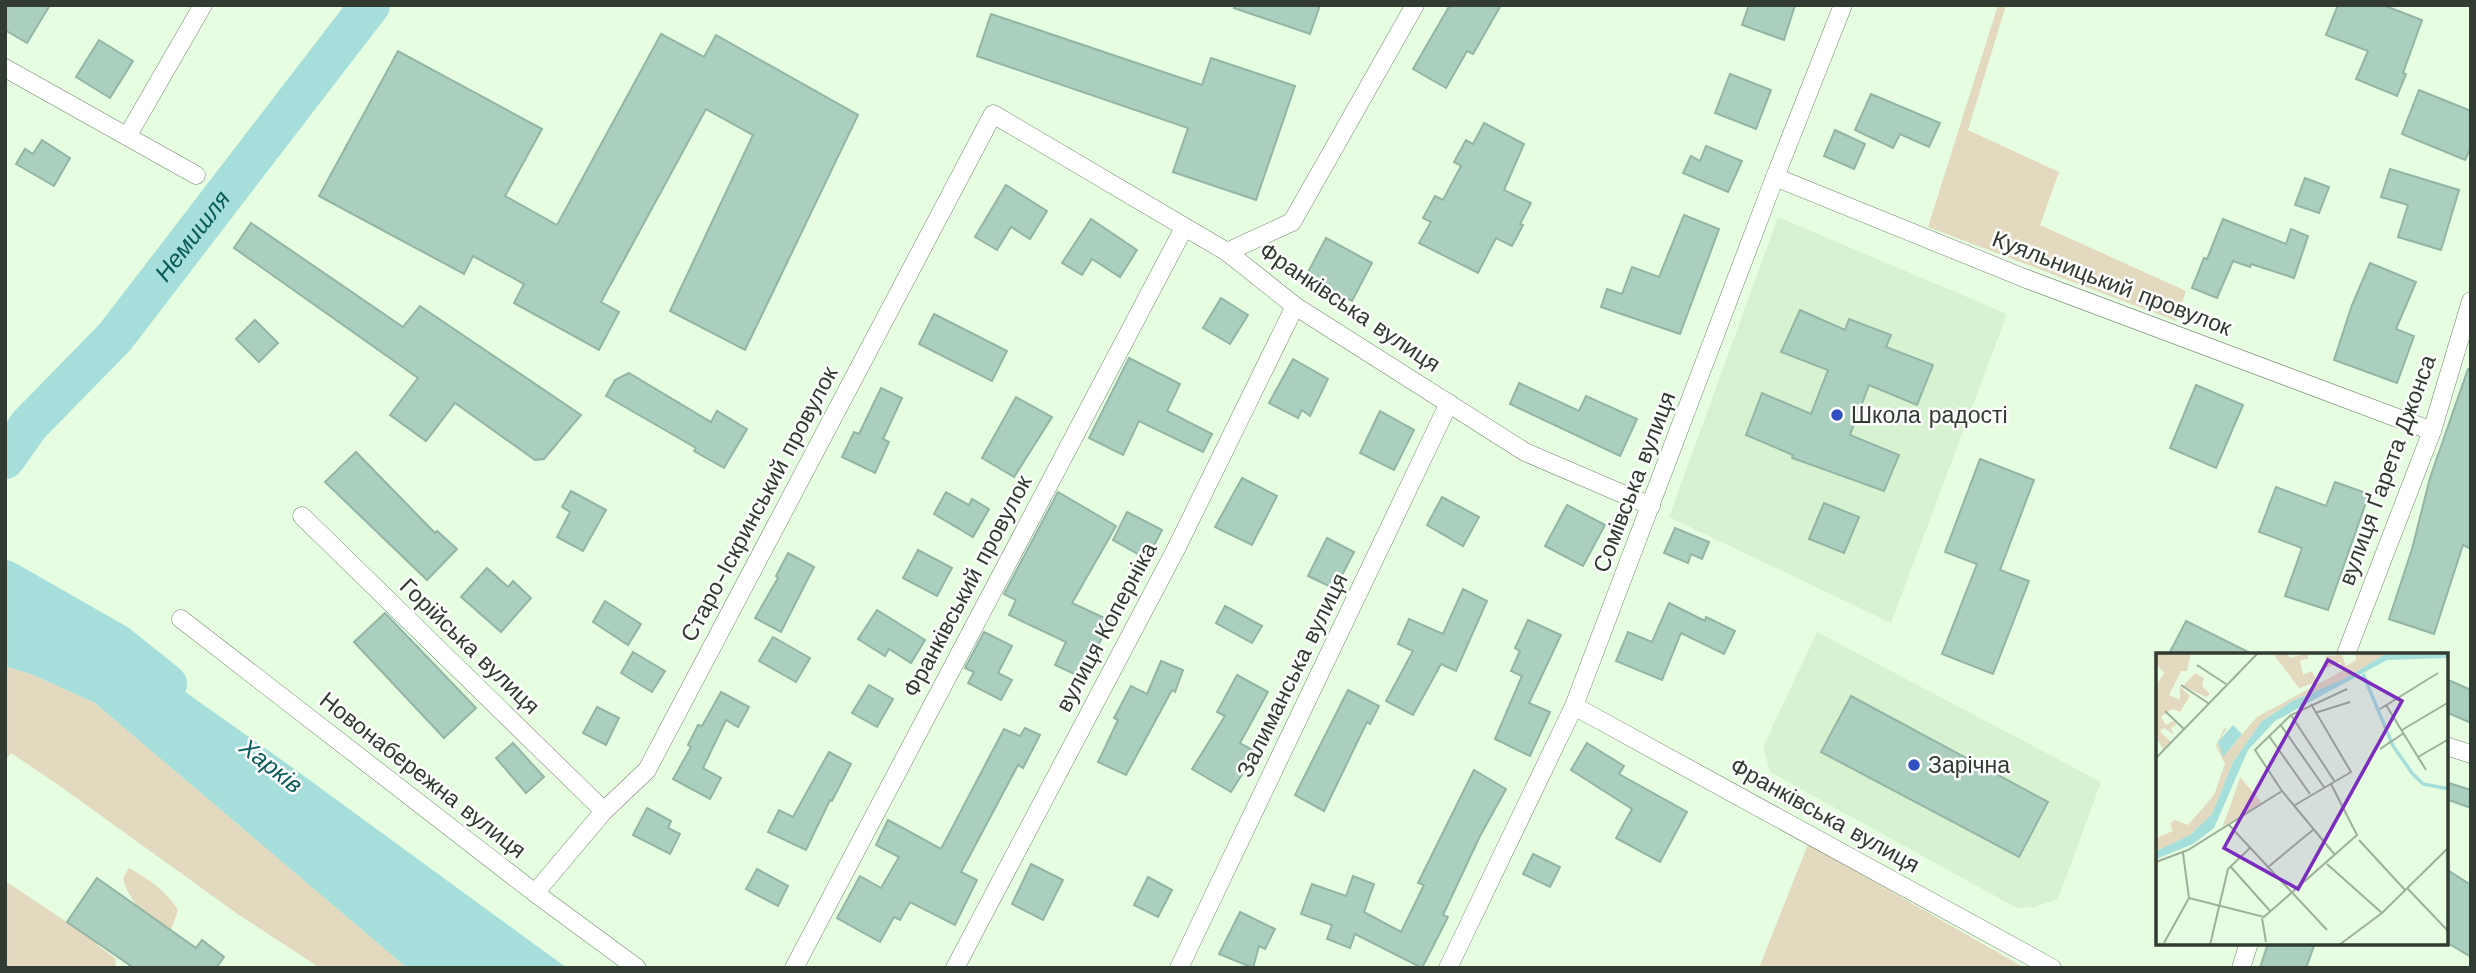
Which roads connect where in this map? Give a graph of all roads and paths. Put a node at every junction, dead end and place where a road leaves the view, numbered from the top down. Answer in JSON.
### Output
{"nodes":[{"id":1,"x":204,"y":5,"type":"edge"},
{"id":2,"x":1415,"y":5,"type":"edge"},
{"id":3,"x":1843,"y":5,"type":"edge"},
{"id":4,"x":5,"y":68,"type":"edge"},
{"id":5,"x":992,"y":114,"type":"joint"},
{"id":6,"x":128,"y":135,"type":"junction"},
{"id":7,"x":196,"y":175,"type":"dead end"},
{"id":8,"x":1775,"y":177,"type":"junction"},
{"id":9,"x":1184,"y":228,"type":"junction"},
{"id":10,"x":1227,"y":252,"type":"junction"},
{"id":11,"x":2471,"y":301,"type":"edge"},
{"id":12,"x":1295,"y":306,"type":"junction"},
{"id":13,"x":1449,"y":403,"type":"junction"},
{"id":14,"x":2432,"y":431,"type":"junction"},
{"id":15,"x":1651,"y":506,"type":"junction"},
{"id":16,"x":302,"y":516,"type":"dead end"},
{"id":17,"x":181,"y":619,"type":"dead end"},
{"id":18,"x":2346,"y":653,"type":"edge"},
{"id":19,"x":1574,"y":706,"type":"junction"},
{"id":20,"x":2448,"y":747,"type":"edge"},
{"id":21,"x":2471,"y":754,"type":"edge"},
{"id":22,"x":604,"y":811,"type":"junction"},
{"id":23,"x":535,"y":893,"type":"junction"},
{"id":24,"x":2248,"y":945,"type":"edge"},
{"id":25,"x":637,"y":968,"type":"edge"},
{"id":26,"x":794,"y":968,"type":"edge"},
{"id":27,"x":955,"y":968,"type":"edge"},
{"id":28,"x":1179,"y":968,"type":"edge"},
{"id":29,"x":1448,"y":968,"type":"edge"},
{"id":30,"x":2052,"y":968,"type":"edge"},
{"id":31,"x":2241,"y":968,"type":"edge"}],
"edges":[{"from":1,"to":6,"type":"street"},
{"from":2,"to":10,"type":"street"},
{"from":3,"to":8,"type":"street","name":"Сомівська вулиця"},
{"from":4,"to":6,"type":"street"},
{"from":5,"to":9,"type":"street","name":"Франківська вулиця"},
{"from":5,"to":22,"type":"street","name":"Старо-Іскринський провулок"},
{"from":6,"to":7,"type":"street"},
{"from":8,"to":14,"type":"street","name":"Куяльницький провулок"},
{"from":8,"to":15,"type":"street","name":"Сомівська вулиця"},
{"from":9,"to":10,"type":"street","name":"Франківська вулиця"},
{"from":9,"to":26,"type":"street","name":"Франківський провулок"},
{"from":10,"to":12,"type":"street","name":"Франківська вулиця"},
{"from":11,"to":14,"type":"street","name":"вулиця Ґарета Джонса"},
{"from":12,"to":13,"type":"street","name":"Франківська вулиця"},
{"from":12,"to":27,"type":"street","name":"вулиця Коперніка"},
{"from":13,"to":15,"type":"street","name":"Франківська вулиця"},
{"from":13,"to":28,"type":"street","name":"Залиманська вулиця"},
{"from":14,"to":18,"type":"street","name":"вулиця Ґарета Джонса"},
{"from":15,"to":19,"type":"street","name":"Сомівська вулиця"},
{"from":16,"to":22,"type":"street","name":"Горійська вулиця"},
{"from":17,"to":23,"type":"street","name":"Новонабережна вулиця"},
{"from":19,"to":29,"type":"street","name":"Сомівська вулиця"},
{"from":19,"to":30,"type":"street","name":"Франківська вулиця"},
{"from":20,"to":21,"type":"street"},
{"from":22,"to":23,"type":"street","name":"Старо-Іскринський провулок"},
{"from":23,"to":25,"type":"street","name":"Новонабережна вулиця"},
{"from":24,"to":31,"type":"street"}]}
